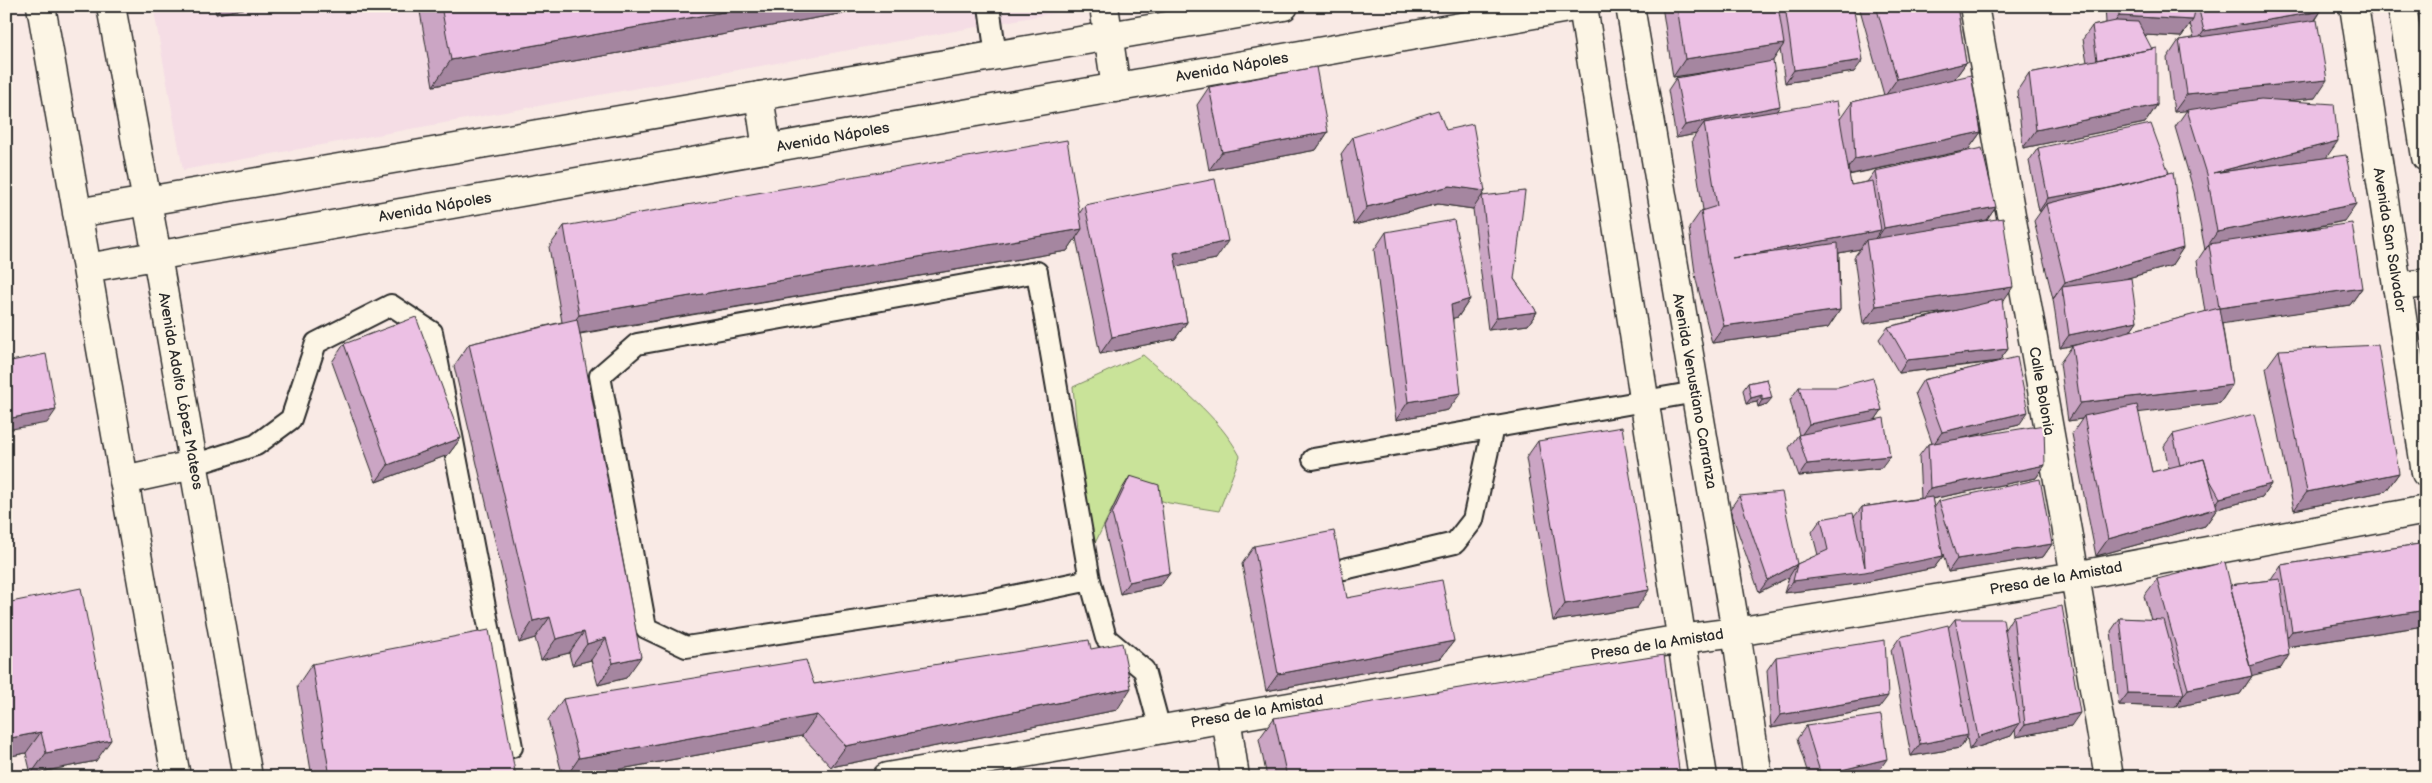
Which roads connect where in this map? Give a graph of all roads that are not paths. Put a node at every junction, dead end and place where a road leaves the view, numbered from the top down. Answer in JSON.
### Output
{"nodes":[{"id":1,"x":41,"y":6,"type":"edge"},
{"id":2,"x":111,"y":6,"type":"edge"},
{"id":3,"x":989,"y":6,"type":"edge"},
{"id":4,"x":1104,"y":6,"type":"edge"},
{"id":5,"x":1284,"y":6,"type":"edge"},
{"id":6,"x":1582,"y":6,"type":"edge"},
{"id":7,"x":1630,"y":6,"type":"edge"},
{"id":8,"x":1974,"y":6,"type":"edge"},
{"id":9,"x":2354,"y":6,"type":"edge"},
{"id":10,"x":2402,"y":6,"type":"edge"},
{"id":11,"x":1109,"y":36,"type":"junction"},
{"id":12,"x":996,"y":56,"type":"junction"},
{"id":13,"x":1116,"y":88,"type":"junction"},
{"id":14,"x":759,"y":96,"type":"junction"},
{"id":15,"x":767,"y":149,"type":"junction"},
{"id":16,"x":2426,"y":157,"type":"edge"},
{"id":17,"x":147,"y":202,"type":"junction"},
{"id":18,"x":77,"y":213,"type":"junction"},
{"id":19,"x":157,"y":256,"type":"junction"},
{"id":20,"x":86,"y":268,"type":"junction"},
{"id":21,"x":2426,"y":283,"type":"edge"},
{"id":22,"x":2397,"y":287,"type":"junction"},
{"id":23,"x":1696,"y":392,"type":"junction"},
{"id":24,"x":1645,"y":399,"type":"junction"},
{"id":25,"x":1493,"y":427,"type":"junction"},
{"id":26,"x":1313,"y":459,"type":"dead end"},
{"id":27,"x":193,"y":465,"type":"junction"},
{"id":28,"x":2426,"y":473,"type":"edge"},
{"id":29,"x":124,"y":480,"type":"junction"},
{"id":30,"x":2426,"y":510,"type":"edge"},
{"id":31,"x":1344,"y":569,"type":"dead end"},
{"id":32,"x":2075,"y":576,"type":"junction"},
{"id":33,"x":1090,"y":580,"type":"junction"},
{"id":34,"x":1736,"y":632,"type":"junction"},
{"id":35,"x":1681,"y":639,"type":"junction"},
{"id":36,"x":1226,"y":717,"type":"junction"},
{"id":37,"x":1160,"y":729,"type":"junction"},
{"id":38,"x":512,"y":747,"type":"edge"},
{"id":39,"x":176,"y":777,"type":"edge"},
{"id":40,"x":248,"y":777,"type":"edge"},
{"id":41,"x":887,"y":777,"type":"edge"},
{"id":42,"x":1235,"y":777,"type":"edge"},
{"id":43,"x":1703,"y":777,"type":"edge"},
{"id":44,"x":1758,"y":777,"type":"edge"},
{"id":45,"x":2109,"y":777,"type":"edge"}],
"edges":[{"from":1,"to":18,"type":"main road"},
{"from":2,"to":17,"type":"main road","name":"Avenida Adolfo López Mateos"},
{"from":3,"to":12,"type":"lane"},
{"from":4,"to":11,"type":"main road"},
{"from":5,"to":11,"type":"main road"},
{"from":6,"to":13,"type":"main road","name":"Avenida Nápoles"},
{"from":6,"to":24,"type":"main road"},
{"from":7,"to":23,"type":"main road","name":"Avenida Venustiano Carranza"},
{"from":8,"to":32,"type":"main road","name":"Calle Bolonia"},
{"from":9,"to":22,"type":"main road","name":"Avenida San Salvador"},
{"from":10,"to":16,"type":"main road"},
{"from":11,"to":12,"type":"main road"},
{"from":11,"to":13,"type":"main road"},
{"from":12,"to":14,"type":"main road"},
{"from":13,"to":15,"type":"main road","name":"Avenida Nápoles"},
{"from":14,"to":15,"type":"main road"},
{"from":14,"to":17,"type":"main road"},
{"from":15,"to":19,"type":"main road","name":"Avenida Nápoles"},
{"from":17,"to":18,"type":"main road"},
{"from":17,"to":19,"type":"main road","name":"Avenida Adolfo López Mateos"},
{"from":18,"to":20,"type":"main road"},
{"from":19,"to":20,"type":"main road","name":"Avenida Nápoles"},
{"from":19,"to":27,"type":"main road","name":"Avenida Adolfo López Mateos"},
{"from":20,"to":29,"type":"main road"},
{"from":21,"to":22,"type":"main road"},
{"from":22,"to":28,"type":"main road","name":"Avenida San Salvador"},
{"from":23,"to":24,"type":"lane"},
{"from":23,"to":34,"type":"main road","name":"Avenida Venustiano Carranza"},
{"from":24,"to":25,"type":"lane"},
{"from":24,"to":35,"type":"main road"},
{"from":25,"to":26,"type":"lane"},
{"from":25,"to":31,"type":"lane"},
{"from":27,"to":29,"type":"main road"},
{"from":27,"to":38,"type":"lane"},
{"from":27,"to":40,"type":"main road","name":"Avenida Adolfo López Mateos"},
{"from":29,"to":39,"type":"main road"},
{"from":30,"to":32,"type":"main road","name":"Presa de la Amistad"},
{"from":32,"to":34,"type":"main road","name":"Presa de la Amistad"},
{"from":32,"to":45,"type":"main road","name":"Calle Bolonia"},
{"from":33,"to":33,"type":"lane"},
{"from":33,"to":37,"type":"lane"},
{"from":34,"to":35,"type":"main road","name":"Presa de la Amistad"},
{"from":34,"to":44,"type":"main road","name":"Avenida Venustiano Carranza"},
{"from":35,"to":36,"type":"main road","name":"Presa de la Amistad"},
{"from":35,"to":43,"type":"main road"},
{"from":36,"to":37,"type":"main road","name":"Presa de la Amistad"},
{"from":36,"to":42,"type":"main road"},
{"from":37,"to":41,"type":"main road","name":"Presa de la Amistad"}]}
